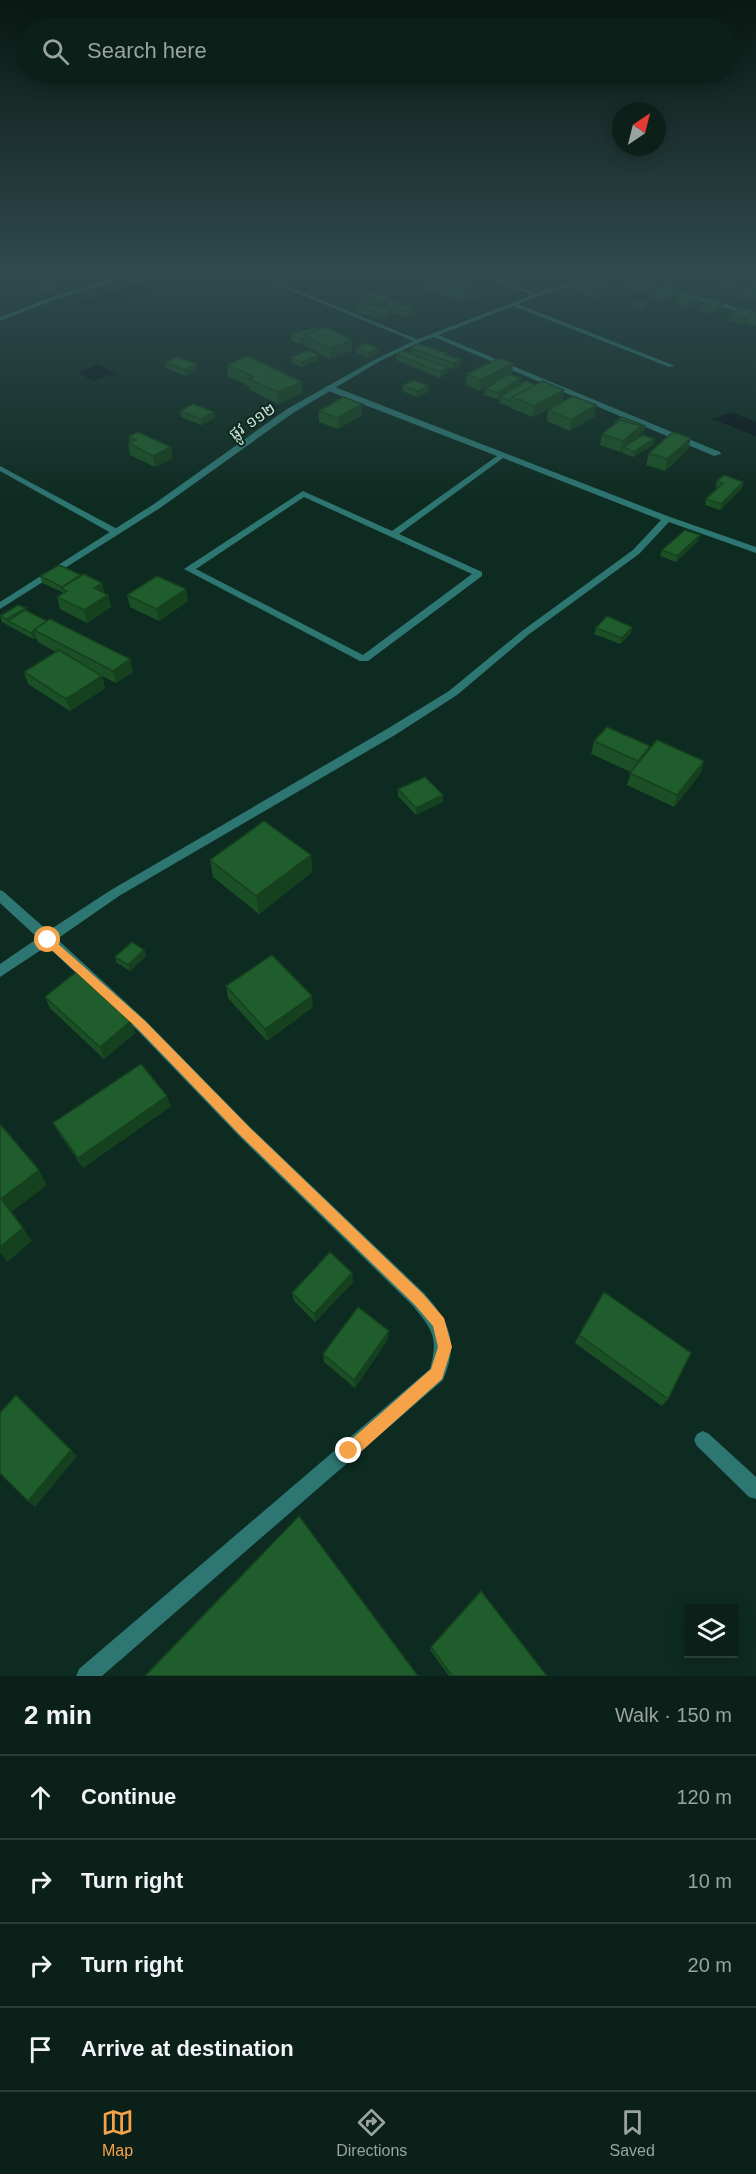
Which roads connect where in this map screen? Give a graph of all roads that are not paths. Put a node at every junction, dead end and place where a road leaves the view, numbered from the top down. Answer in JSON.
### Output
{"nodes":[{"id":1,"x":399,"y":350,"type":"edge"},
{"id":2,"x":470,"y":350,"type":"edge"},
{"id":3,"x":631,"y":350,"type":"edge"},
{"id":4,"x":671,"y":366,"type":"dead end"},
{"id":5,"x":329,"y":388,"type":"junction"},
{"id":6,"x":717,"y":454,"type":"dead end"},
{"id":7,"x":503,"y":455,"type":"junction"},
{"id":8,"x":0,"y":468,"type":"edge"},
{"id":9,"x":668,"y":519,"type":"junction"},
{"id":10,"x":116,"y":532,"type":"junction"},
{"id":11,"x":392,"y":535,"type":"junction"},
{"id":12,"x":756,"y":550,"type":"edge"},
{"id":13,"x":0,"y":606,"type":"edge"},
{"id":14,"x":0,"y":895,"type":"edge"},
{"id":15,"x":48,"y":940,"type":"junction"},
{"id":16,"x":0,"y":971,"type":"edge"},
{"id":17,"x":703,"y":1440,"type":"dead end"},
{"id":18,"x":756,"y":1490,"type":"edge"},
{"id":19,"x":86,"y":1676,"type":"edge"}],
"edges":[{"from":1,"to":5,"type":"street","name":"ផ្លូវ ១១២"},
{"from":2,"to":6,"type":"street"},
{"from":3,"to":4,"type":"street"},
{"from":5,"to":7,"type":"street"},
{"from":5,"to":10,"type":"street","name":"ផ្លូវ ១១២"},
{"from":7,"to":9,"type":"street"},
{"from":7,"to":11,"type":"street"},
{"from":8,"to":10,"type":"street"},
{"from":9,"to":12,"type":"street"},
{"from":9,"to":15,"type":"street"},
{"from":10,"to":13,"type":"street","name":"ផ្លូវ ១១២"},
{"from":11,"to":11,"type":"street"},
{"from":14,"to":15,"type":"street"},
{"from":15,"to":16,"type":"street"},
{"from":15,"to":19,"type":"street"},
{"from":17,"to":18,"type":"street"}]}
